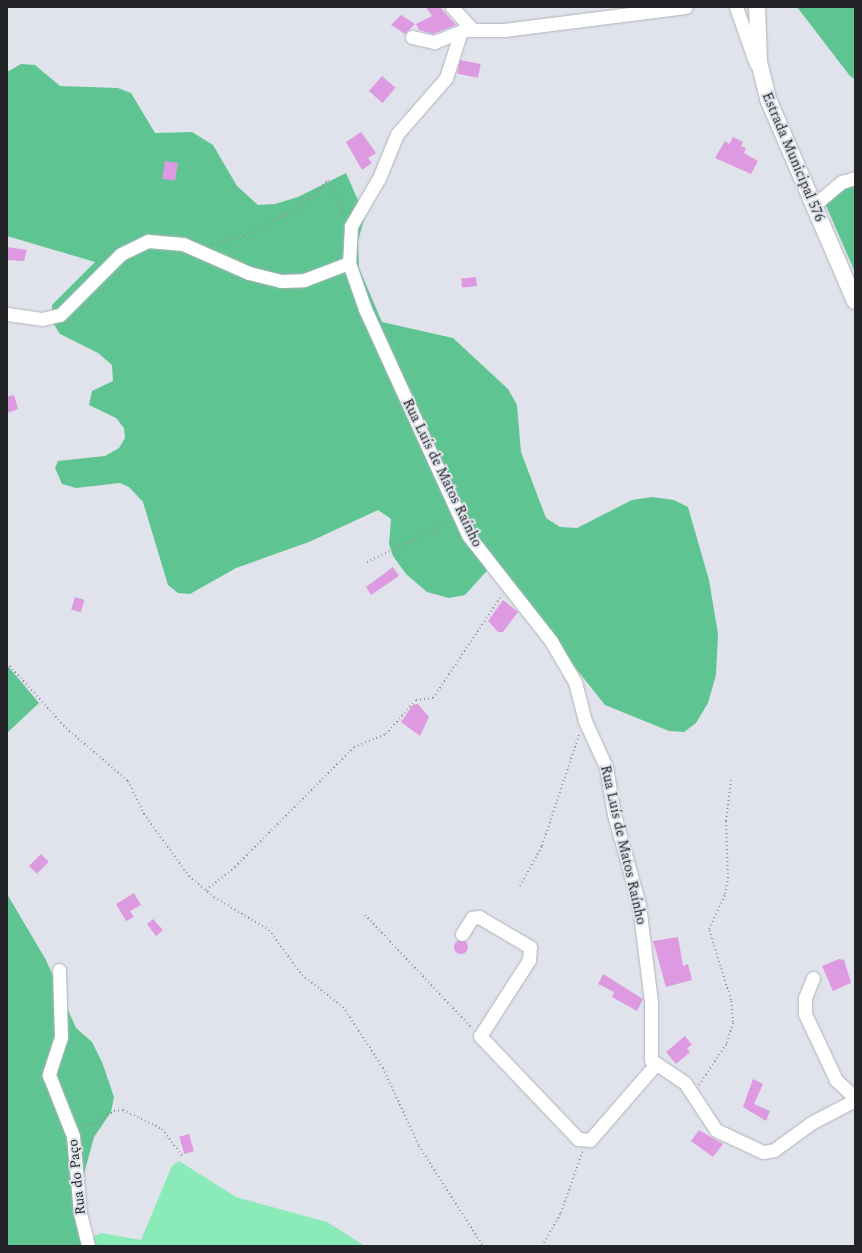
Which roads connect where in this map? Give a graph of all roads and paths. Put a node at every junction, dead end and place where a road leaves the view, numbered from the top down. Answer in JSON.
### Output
{"nodes":[{"id":1,"x":452,"y":7,"type":"edge"},
{"id":2,"x":686,"y":7,"type":"edge"},
{"id":3,"x":736,"y":7,"type":"edge"},
{"id":4,"x":757,"y":7,"type":"edge"},
{"id":5,"x":466,"y":30,"type":"junction"},
{"id":6,"x":412,"y":37,"type":"dead end"},
{"id":7,"x":768,"y":99,"type":"junction"},
{"id":8,"x":855,"y":178,"type":"edge"},
{"id":9,"x":813,"y":206,"type":"junction"},
{"id":10,"x":350,"y":230,"type":"junction"},
{"id":11,"x":191,"y":247,"type":"junction"},
{"id":12,"x":349,"y":263,"type":"junction"},
{"id":13,"x":855,"y":301,"type":"edge"},
{"id":14,"x":7,"y":314,"type":"edge"},
{"id":15,"x":460,"y":518,"type":"junction"},
{"id":16,"x":367,"y":562,"type":"dead end"},
{"id":17,"x":507,"y":586,"type":"junction"},
{"id":18,"x":7,"y":663,"type":"edge"},
{"id":19,"x":586,"y":723,"type":"junction"},
{"id":20,"x":731,"y":780,"type":"dead end"},
{"id":21,"x":520,"y":886,"type":"dead end"},
{"id":22,"x":206,"y":890,"type":"junction"},
{"id":23,"x":365,"y":915,"type":"dead end"},
{"id":24,"x":462,"y":934,"type":"dead end"},
{"id":25,"x":59,"y":970,"type":"dead end"},
{"id":26,"x":813,"y":978,"type":"dead end"},
{"id":27,"x":480,"y":1036,"type":"junction"},
{"id":28,"x":655,"y":1065,"type":"junction"},
{"id":29,"x":693,"y":1094,"type":"junction"},
{"id":30,"x":855,"y":1099,"type":"edge"},
{"id":31,"x":69,"y":1125,"type":"junction"},
{"id":32,"x":588,"y":1142,"type":"junction"},
{"id":33,"x":182,"y":1156,"type":"dead end"},
{"id":34,"x":88,"y":1246,"type":"edge"},
{"id":35,"x":483,"y":1246,"type":"edge"},
{"id":36,"x":542,"y":1246,"type":"edge"}],
"edges":[{"from":1,"to":5,"type":"street"},
{"from":2,"to":5,"type":"street"},
{"from":3,"to":7,"type":"street"},
{"from":4,"to":7,"type":"main road","name":"Estrada Municipal 576"},
{"from":5,"to":6,"type":"street"},
{"from":5,"to":10,"type":"street"},
{"from":7,"to":9,"type":"main road","name":"Estrada Municipal 576"},
{"from":8,"to":9,"type":"street"},
{"from":9,"to":13,"type":"main road","name":"Estrada Municipal 576"},
{"from":10,"to":11,"type":"path"},
{"from":10,"to":12,"type":"street"},
{"from":11,"to":12,"type":"street"},
{"from":11,"to":14,"type":"street"},
{"from":12,"to":15,"type":"street","name":"Rua Luís de Matos Raínho"},
{"from":15,"to":16,"type":"path"},
{"from":15,"to":17,"type":"street","name":"Rua Luís de Matos Raínho"},
{"from":17,"to":19,"type":"street","name":"Rua Luís de Matos Raínho"},
{"from":17,"to":22,"type":"path"},
{"from":18,"to":22,"type":"path"},
{"from":19,"to":21,"type":"path"},
{"from":19,"to":28,"type":"street","name":"Rua Luís de Matos Raínho"},
{"from":20,"to":29,"type":"path"},
{"from":22,"to":35,"type":"path"},
{"from":23,"to":27,"type":"path"},
{"from":24,"to":27,"type":"street"},
{"from":25,"to":31,"type":"street","name":"Rua do Paço"},
{"from":26,"to":30,"type":"street"},
{"from":27,"to":32,"type":"street"},
{"from":28,"to":29,"type":"street"},
{"from":28,"to":32,"type":"street"},
{"from":29,"to":30,"type":"street"},
{"from":31,"to":33,"type":"path"},
{"from":31,"to":34,"type":"street","name":"Rua do Paço"},
{"from":32,"to":36,"type":"path"}]}
